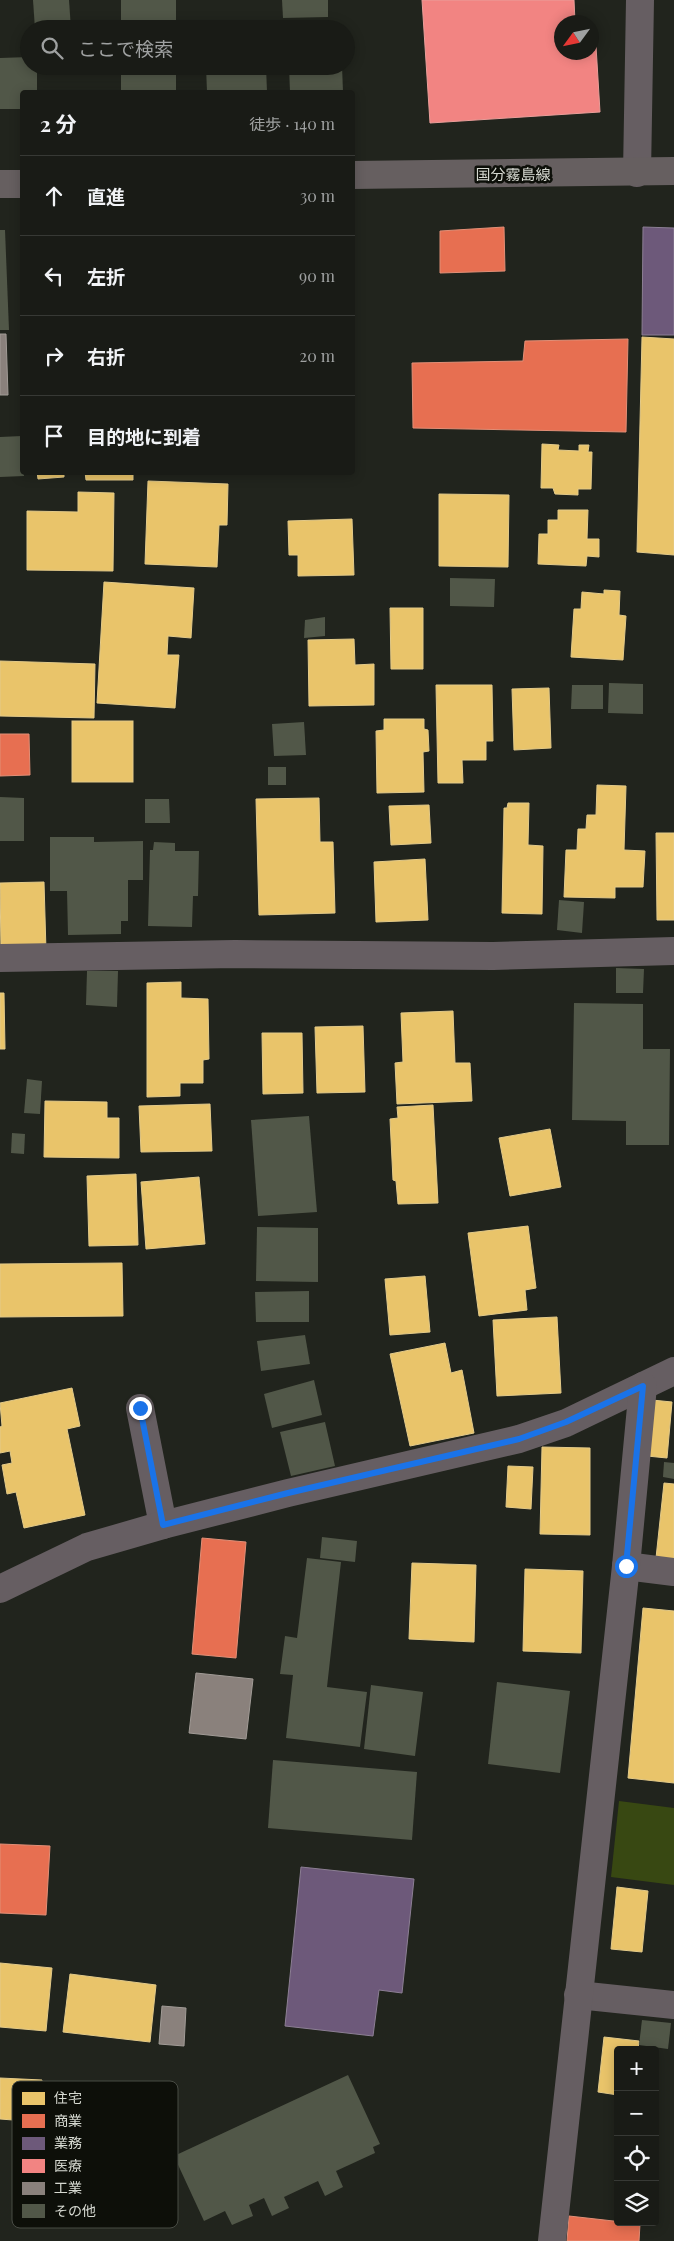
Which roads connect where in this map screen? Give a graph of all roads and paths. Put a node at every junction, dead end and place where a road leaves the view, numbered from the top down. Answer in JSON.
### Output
{"nodes":[{"id":1,"x":640,"y":0,"type":"edge"},
{"id":2,"x":674,"y":171,"type":"edge"},
{"id":3,"x":637,"y":173,"type":"junction"},
{"id":4,"x":355,"y":176,"type":"edge"},
{"id":5,"x":0,"y":184,"type":"edge"},
{"id":6,"x":20,"y":184,"type":"edge"},
{"id":7,"x":674,"y":952,"type":"edge"},
{"id":8,"x":0,"y":958,"type":"edge"},
{"id":9,"x":674,"y":1371,"type":"edge"},
{"id":10,"x":643,"y":1386,"type":"junction"},
{"id":11,"x":140,"y":1408,"type":"dead end"},
{"id":12,"x":163,"y":1525,"type":"junction"},
{"id":13,"x":626,"y":1566,"type":"junction"},
{"id":14,"x":674,"y":1572,"type":"edge"},
{"id":15,"x":0,"y":1589,"type":"edge"},
{"id":16,"x":578,"y":1995,"type":"junction"},
{"id":17,"x":674,"y":2005,"type":"edge"},
{"id":18,"x":552,"y":2241,"type":"edge"}],
"edges":[{"from":1,"to":3,"type":"street"},
{"from":2,"to":3,"type":"main road","name":"国分霧島線"},
{"from":3,"to":4,"type":"main road","name":"国分霧島線"},
{"from":5,"to":6,"type":"main road"},
{"from":7,"to":8,"type":"street"},
{"from":9,"to":10,"type":"street"},
{"from":10,"to":12,"type":"street"},
{"from":10,"to":13,"type":"street"},
{"from":11,"to":12,"type":"street"},
{"from":12,"to":15,"type":"street"},
{"from":13,"to":14,"type":"street"},
{"from":13,"to":16,"type":"street"},
{"from":16,"to":17,"type":"street"},
{"from":16,"to":18,"type":"street"}]}
